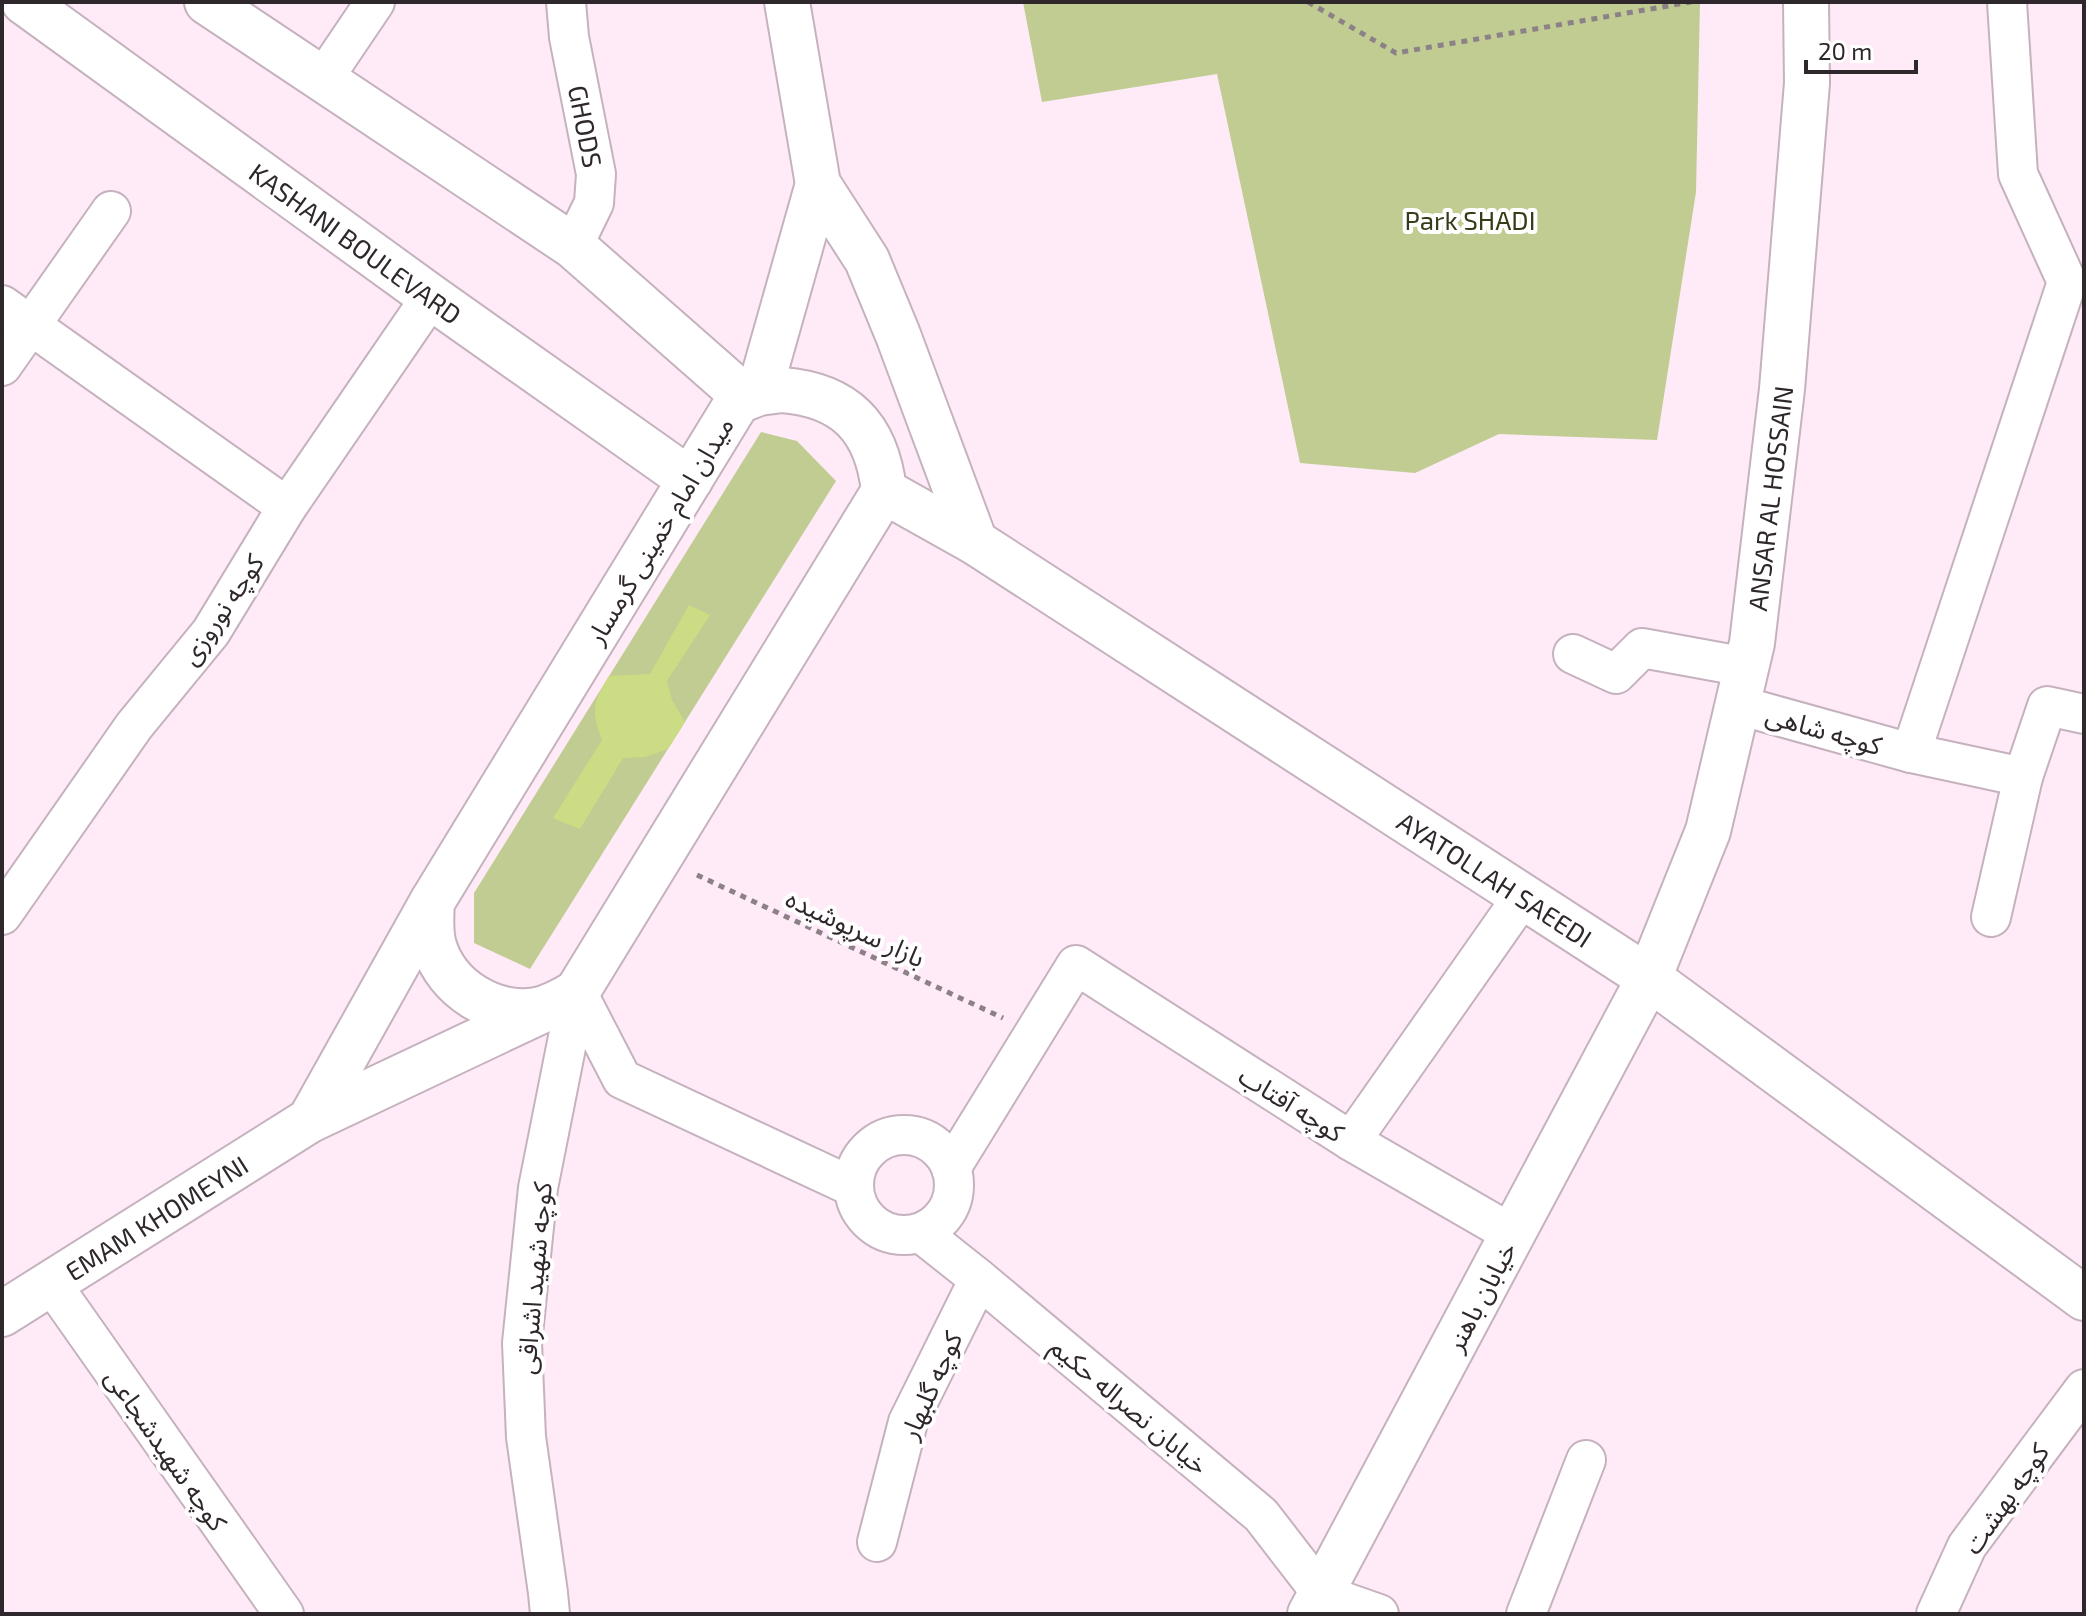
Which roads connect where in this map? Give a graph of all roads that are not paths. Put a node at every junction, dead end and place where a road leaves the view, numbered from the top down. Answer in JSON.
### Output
{"nodes":[{"id":1,"x":207,"y":2,"type":"edge"},
{"id":2,"x":375,"y":2,"type":"edge"},
{"id":3,"x":566,"y":2,"type":"edge"},
{"id":4,"x":787,"y":2,"type":"edge"},
{"id":5,"x":1806,"y":2,"type":"edge"},
{"id":6,"x":2007,"y":2,"type":"edge"},
{"id":7,"x":49,"y":10,"type":"edge"},
{"id":8,"x":323,"y":79,"type":"junction"},
{"id":9,"x":818,"y":184,"type":"junction"},
{"id":10,"x":111,"y":211,"type":"dead end"},
{"id":11,"x":573,"y":246,"type":"junction"},
{"id":12,"x":2076,"y":281,"type":"edge"},
{"id":13,"x":431,"y":297,"type":"junction"},
{"id":14,"x":17,"y":314,"type":"edge"},
{"id":15,"x":2,"y":366,"type":"edge"},
{"id":16,"x":753,"y":396,"type":"junction"},
{"id":17,"x":690,"y":480,"type":"junction"},
{"id":18,"x":884,"y":491,"type":"junction"},
{"id":19,"x":287,"y":507,"type":"junction"},
{"id":20,"x":975,"y":542,"type":"junction"},
{"id":21,"x":1573,"y":654,"type":"dead end"},
{"id":22,"x":1742,"y":686,"type":"junction"},
{"id":23,"x":2084,"y":714,"type":"edge"},
{"id":24,"x":1911,"y":753,"type":"junction"},
{"id":25,"x":2023,"y":777,"type":"junction"},
{"id":26,"x":1523,"y":896,"type":"junction"},
{"id":27,"x":432,"y":902,"type":"junction"},
{"id":28,"x":2,"y":915,"type":"edge"},
{"id":29,"x":1991,"y":917,"type":"dead end"},
{"id":30,"x":1649,"y":978,"type":"junction"},
{"id":31,"x":568,"y":998,"type":"junction"},
{"id":32,"x":310,"y":1120,"type":"junction"},
{"id":33,"x":1351,"y":1141,"type":"junction"},
{"id":34,"x":951,"y":1168,"type":"junction"},
{"id":35,"x":853,"y":1187,"type":"junction"},
{"id":36,"x":921,"y":1233,"type":"junction"},
{"id":37,"x":1512,"y":1234,"type":"junction"},
{"id":38,"x":979,"y":1279,"type":"junction"},
{"id":39,"x":51,"y":1283,"type":"junction"},
{"id":40,"x":2084,"y":1298,"type":"edge"},
{"id":41,"x":2,"y":1314,"type":"edge"},
{"id":42,"x":2084,"y":1389,"type":"edge"},
{"id":43,"x":1586,"y":1460,"type":"dead end"},
{"id":44,"x":877,"y":1542,"type":"dead end"},
{"id":45,"x":1316,"y":1604,"type":"edge"},
{"id":46,"x":284,"y":1614,"type":"edge"},
{"id":47,"x":550,"y":1614,"type":"edge"},
{"id":48,"x":1379,"y":1614,"type":"edge"},
{"id":49,"x":1526,"y":1614,"type":"edge"},
{"id":50,"x":1936,"y":1614,"type":"edge"}],
"edges":[{"from":1,"to":8,"type":"main road"},
{"from":2,"to":8,"type":"street"},
{"from":3,"to":11,"type":"street","name":"GHODS"},
{"from":4,"to":9,"type":"main road"},
{"from":5,"to":22,"type":"main road","name":"ANSAR AL HOSSAIN"},
{"from":6,"to":12,"type":"street"},
{"from":7,"to":13,"type":"main road","name":"KASHANI BOULEVARD"},
{"from":8,"to":11,"type":"main road"},
{"from":9,"to":16,"type":"main road"},
{"from":9,"to":20,"type":"main road"},
{"from":10,"to":14,"type":"street"},
{"from":11,"to":16,"type":"main road"},
{"from":12,"to":24,"type":"street"},
{"from":13,"to":17,"type":"main road","name":"KASHANI BOULEVARD"},
{"from":13,"to":19,"type":"street","name":"کوچه نوروزی"},
{"from":14,"to":15,"type":"street"},
{"from":14,"to":19,"type":"street"},
{"from":16,"to":17,"type":"main road","name":"میدان امام خمینی گرمسار"},
{"from":16,"to":18,"type":"main road"},
{"from":17,"to":27,"type":"main road","name":"میدان امام خمینی گرمسار"},
{"from":18,"to":20,"type":"main road","name":"AYATOLLAH SAEEDI"},
{"from":18,"to":31,"type":"main road"},
{"from":19,"to":28,"type":"street","name":"کوچه نوروزی"},
{"from":20,"to":26,"type":"main road","name":"AYATOLLAH SAEEDI"},
{"from":21,"to":22,"type":"street","name":"کوچه شاهی"},
{"from":22,"to":24,"type":"street","name":"کوچه شاهی"},
{"from":22,"to":30,"type":"main road","name":"ANSAR AL HOSSAIN"},
{"from":23,"to":25,"type":"street"},
{"from":24,"to":25,"type":"street","name":"کوچه شاهی"},
{"from":25,"to":29,"type":"street"},
{"from":26,"to":30,"type":"main road","name":"AYATOLLAH SAEEDI"},
{"from":26,"to":33,"type":"street"},
{"from":27,"to":31,"type":"main road"},
{"from":27,"to":32,"type":"main road","name":"میدان امام خمینی گرمسار"},
{"from":30,"to":37,"type":"main road","name":"خیابان باهنر"},
{"from":30,"to":40,"type":"main road","name":"AYATOLLAH SAEEDI"},
{"from":31,"to":32,"type":"main road","name":"EMAM KHOMEYNI"},
{"from":31,"to":35,"type":"street"},
{"from":31,"to":47,"type":"street","name":"کوچه شهید اشراقی"},
{"from":32,"to":39,"type":"main road","name":"EMAM KHOMEYNI"},
{"from":33,"to":34,"type":"street","name":"کوچه آفتاب"},
{"from":33,"to":37,"type":"street","name":"کوچه آفتاب"},
{"from":34,"to":35,"type":"street"},
{"from":34,"to":36,"type":"street"},
{"from":35,"to":36,"type":"street"},
{"from":36,"to":38,"type":"street","name":"خیابان نصراله حکیم"},
{"from":37,"to":45,"type":"main road","name":"خیابان باهنر"},
{"from":38,"to":44,"type":"street","name":"کوچه گلبهار"},
{"from":38,"to":45,"type":"street","name":"خیابان نصراله حکیم"},
{"from":39,"to":41,"type":"main road","name":"EMAM KHOMEYNI"},
{"from":39,"to":46,"type":"street","name":"کوچه شهیدشجاعی"},
{"from":42,"to":50,"type":"street","name":"کوچه بهشت"},
{"from":43,"to":49,"type":"street"},
{"from":45,"to":48,"type":"street"}]}
